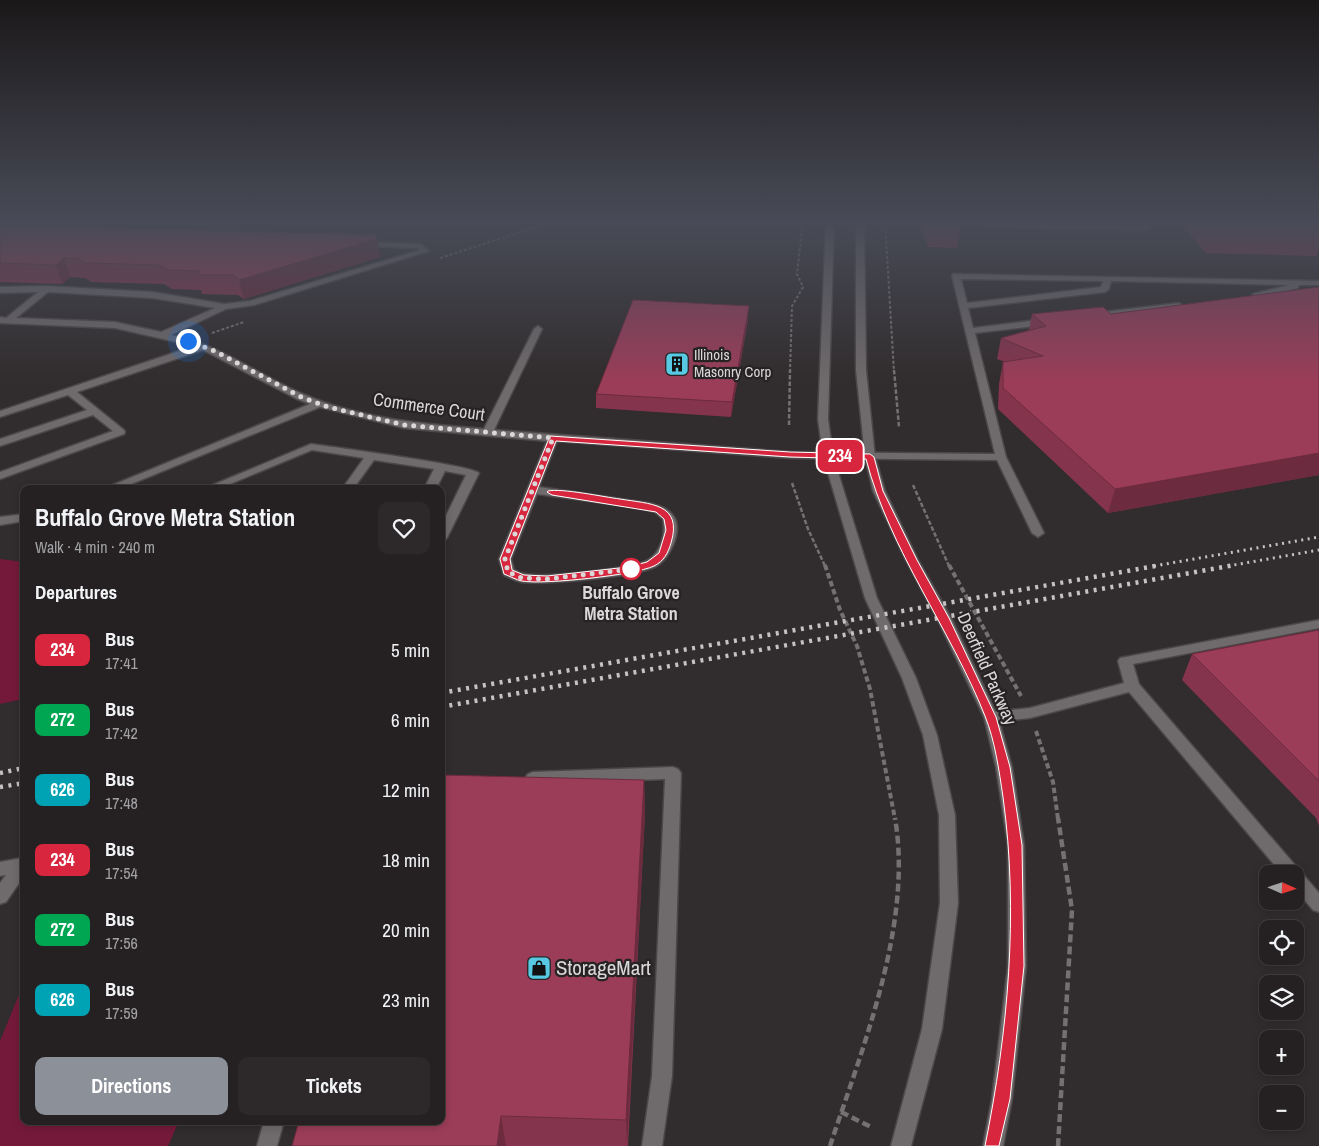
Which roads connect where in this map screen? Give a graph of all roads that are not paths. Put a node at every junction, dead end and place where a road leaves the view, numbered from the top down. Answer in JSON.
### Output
{"nodes":[{"id":1,"x":346,"y":274,"type":"edge"},
{"id":2,"x":828,"y":274,"type":"edge"},
{"id":3,"x":860,"y":274,"type":"edge"},
{"id":4,"x":1108,"y":279,"type":"junction"},
{"id":5,"x":1304,"y":283,"type":"junction"},
{"id":6,"x":1319,"y":284,"type":"edge"},
{"id":7,"x":46,"y":289,"type":"junction"},
{"id":8,"x":0,"y":290,"type":"edge"},
{"id":9,"x":1246,"y":298,"type":"edge"},
{"id":10,"x":1187,"y":305,"type":"edge"},
{"id":11,"x":964,"y":306,"type":"junction"},
{"id":12,"x":224,"y":307,"type":"junction"},
{"id":13,"x":1088,"y":316,"type":"edge"},
{"id":14,"x":4,"y":320,"type":"edge"},
{"id":15,"x":1058,"y":320,"type":"edge"},
{"id":16,"x":538,"y":329,"type":"dead end"},
{"id":17,"x":970,"y":331,"type":"junction"},
{"id":18,"x":163,"y":335,"type":"junction"},
{"id":19,"x":204,"y":346,"type":"junction"},
{"id":20,"x":70,"y":391,"type":"junction"},
{"id":21,"x":319,"y":404,"type":"junction"},
{"id":22,"x":94,"y":411,"type":"junction"},
{"id":23,"x":0,"y":414,"type":"edge"},
{"id":24,"x":487,"y":433,"type":"junction"},
{"id":25,"x":553,"y":438,"type":"junction"},
{"id":26,"x":0,"y":443,"type":"edge"},
{"id":27,"x":371,"y":456,"type":"junction"},
{"id":28,"x":828,"y":456,"type":"junction"},
{"id":29,"x":870,"y":457,"type":"junction"},
{"id":30,"x":1001,"y":457,"type":"junction"},
{"id":31,"x":441,"y":467,"type":"junction"},
{"id":32,"x":0,"y":476,"type":"edge"},
{"id":33,"x":118,"y":485,"type":"edge"},
{"id":34,"x":218,"y":485,"type":"edge"},
{"id":35,"x":350,"y":485,"type":"edge"},
{"id":36,"x":432,"y":485,"type":"edge"},
{"id":37,"x":533,"y":490,"type":"junction"},
{"id":38,"x":20,"y":518,"type":"edge"},
{"id":39,"x":0,"y":521,"type":"edge"},
{"id":40,"x":445,"y":530,"type":"edge"},
{"id":41,"x":1038,"y":533,"type":"dead end"},
{"id":42,"x":1319,"y":624,"type":"edge"},
{"id":43,"x":1132,"y":686,"type":"junction"},
{"id":44,"x":991,"y":717,"type":"junction"},
{"id":45,"x":519,"y":779,"type":"edge"},
{"id":46,"x":20,"y":865,"type":"edge"},
{"id":47,"x":1284,"y":865,"type":"edge"},
{"id":48,"x":20,"y":868,"type":"edge"},
{"id":49,"x":0,"y":869,"type":"edge"},
{"id":50,"x":1304,"y":888,"type":"edge"},
{"id":51,"x":0,"y":897,"type":"edge"},
{"id":52,"x":1319,"y":905,"type":"edge"},
{"id":53,"x":273,"y":1125,"type":"edge"},
{"id":54,"x":268,"y":1146,"type":"edge"},
{"id":55,"x":652,"y":1146,"type":"edge"},
{"id":56,"x":901,"y":1146,"type":"edge"},
{"id":57,"x":993,"y":1146,"type":"edge"}],
"edges":[{"from":1,"to":12,"type":"main road"},
{"from":2,"to":28,"type":"main road"},
{"from":3,"to":29,"type":"main road","name":"Deerfield Parkway"},
{"from":4,"to":5,"type":"main road"},
{"from":4,"to":11,"type":"main road"},
{"from":4,"to":11,"type":"main road"},
{"from":5,"to":6,"type":"main road"},
{"from":5,"to":9,"type":"main road"},
{"from":7,"to":8,"type":"main road"},
{"from":7,"to":12,"type":"main road"},
{"from":7,"to":14,"type":"main road"},
{"from":10,"to":13,"type":"main road"},
{"from":11,"to":17,"type":"main road"},
{"from":12,"to":18,"type":"main road"},
{"from":14,"to":18,"type":"main road","name":"Commerce Court"},
{"from":15,"to":17,"type":"main road"},
{"from":16,"to":24,"type":"main road"},
{"from":17,"to":30,"type":"main road"},
{"from":18,"to":19,"type":"main road","name":"Commerce Court"},
{"from":19,"to":20,"type":"main road"},
{"from":19,"to":21,"type":"main road","name":"Commerce Court"},
{"from":20,"to":22,"type":"main road"},
{"from":20,"to":23,"type":"main road"},
{"from":21,"to":24,"type":"main road","name":"Commerce Court"},
{"from":21,"to":33,"type":"main road"},
{"from":22,"to":26,"type":"main road"},
{"from":22,"to":32,"type":"main road"},
{"from":24,"to":25,"type":"main road","name":"Commerce Court"},
{"from":25,"to":28,"type":"main road","name":"Commerce Court"},
{"from":25,"to":37,"type":"main road"},
{"from":27,"to":31,"type":"main road"},
{"from":27,"to":34,"type":"main road"},
{"from":27,"to":35,"type":"main road"},
{"from":28,"to":29,"type":"main road","name":"Commerce Court"},
{"from":28,"to":56,"type":"main road"},
{"from":29,"to":30,"type":"main road","name":"Commerce Court"},
{"from":29,"to":44,"type":"main road","name":"Deerfield Parkway"},
{"from":30,"to":41,"type":"main road"},
{"from":31,"to":36,"type":"main road"},
{"from":31,"to":40,"type":"main road"},
{"from":37,"to":37,"type":"main road"},
{"from":38,"to":39,"type":"main road"},
{"from":42,"to":43,"type":"main road"},
{"from":43,"to":44,"type":"main road"},
{"from":43,"to":47,"type":"main road"},
{"from":44,"to":57,"type":"main road","name":"Deerfield Parkway"},
{"from":45,"to":55,"type":"main road"},
{"from":46,"to":49,"type":"main road"},
{"from":48,"to":51,"type":"main road"},
{"from":50,"to":52,"type":"main road"},
{"from":53,"to":54,"type":"main road"}]}
